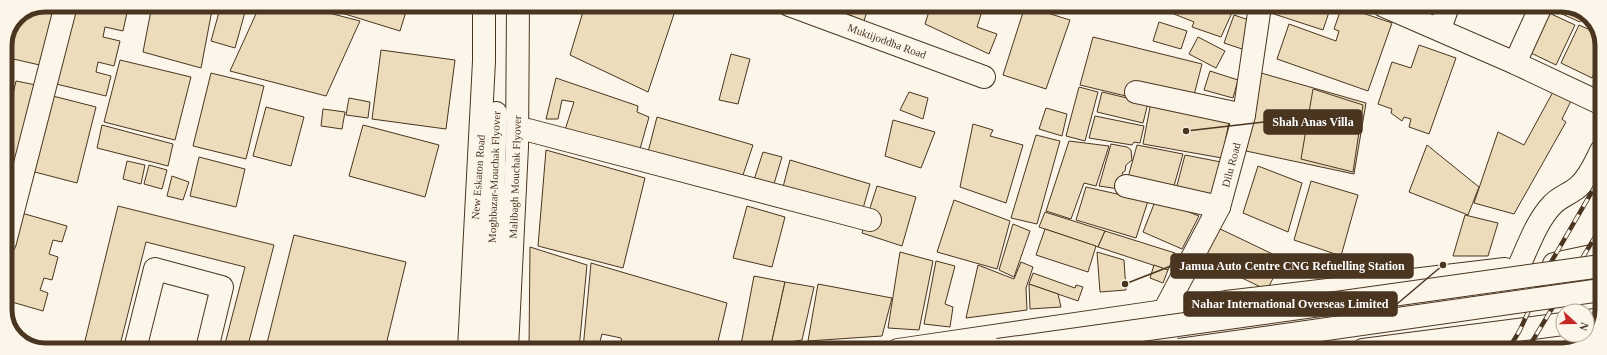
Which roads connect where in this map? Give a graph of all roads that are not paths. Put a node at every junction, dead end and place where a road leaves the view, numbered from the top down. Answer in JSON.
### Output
{"nodes":[{"id":1,"x":64,"y":12,"type":"edge"},
{"id":2,"x":484,"y":12,"type":"edge"},
{"id":3,"x":498,"y":12,"type":"edge"},
{"id":4,"x":518,"y":12,"type":"edge"},
{"id":5,"x":529,"y":12,"type":"edge"},
{"id":6,"x":808,"y":12,"type":"edge"},
{"id":7,"x":1259,"y":12,"type":"edge"},
{"id":8,"x":1399,"y":12,"type":"edge"},
{"id":9,"x":1446,"y":12,"type":"edge"},
{"id":10,"x":1538,"y":12,"type":"edge"},
{"id":11,"x":1440,"y":29,"type":"junction"},
{"id":12,"x":1515,"y":63,"type":"junction"},
{"id":13,"x":984,"y":77,"type":"dead end"},
{"id":14,"x":1136,"y":92,"type":"dead end"},
{"id":15,"x":1595,"y":101,"type":"edge"},
{"id":16,"x":1244,"y":115,"type":"junction"},
{"id":17,"x":528,"y":130,"type":"junction"},
{"id":18,"x":1595,"y":163,"type":"edge"},
{"id":19,"x":1126,"y":186,"type":"dead end"},
{"id":20,"x":1219,"y":208,"type":"junction"},
{"id":21,"x":12,"y":215,"type":"edge"},
{"id":22,"x":870,"y":220,"type":"dead end"},
{"id":23,"x":1595,"y":255,"type":"edge"},
{"id":24,"x":1595,"y":267,"type":"edge"},
{"id":25,"x":1510,"y":268,"type":"junction"},
{"id":26,"x":1595,"y":291,"type":"edge"},
{"id":27,"x":1164,"y":311,"type":"junction"},
{"id":28,"x":1555,"y":325,"type":"edge"},
{"id":29,"x":1064,"y":326,"type":"junction"},
{"id":30,"x":1503,"y":333,"type":"junction"},
{"id":31,"x":136,"y":343,"type":"edge"},
{"id":32,"x":208,"y":343,"type":"edge"},
{"id":33,"x":469,"y":343,"type":"edge"},
{"id":34,"x":488,"y":343,"type":"edge"},
{"id":35,"x":507,"y":343,"type":"edge"},
{"id":36,"x":518,"y":343,"type":"edge"},
{"id":37,"x":946,"y":343,"type":"edge"},
{"id":38,"x":1048,"y":343,"type":"edge"},
{"id":39,"x":1067,"y":343,"type":"edge"},
{"id":40,"x":1228,"y":343,"type":"edge"},
{"id":41,"x":1421,"y":343,"type":"edge"}],
"edges":[{"from":1,"to":21,"type":"main road"},
{"from":2,"to":33,"type":"main road","name":"New Eskaton Road"},
{"from":3,"to":34,"type":"main road","name":"Moghbazar-Mouchak Flyover"},
{"from":4,"to":35,"type":"main road","name":"Malibagh Mouchak Flyover"},
{"from":5,"to":17,"type":"main road"},
{"from":6,"to":13,"type":"main road","name":"Muktijoddha Road"},
{"from":7,"to":16,"type":"main road","name":"Dilu Road"},
{"from":8,"to":11,"type":"main road"},
{"from":9,"to":11,"type":"main road"},
{"from":10,"to":12,"type":"main road"},
{"from":11,"to":12,"type":"main road"},
{"from":12,"to":15,"type":"main road"},
{"from":14,"to":16,"type":"main road"},
{"from":16,"to":20,"type":"main road","name":"Dilu Road"},
{"from":17,"to":22,"type":"main road"},
{"from":17,"to":36,"type":"main road"},
{"from":18,"to":25,"type":"main road"},
{"from":19,"to":20,"type":"main road"},
{"from":20,"to":27,"type":"main road","name":"Dilu Road"},
{"from":23,"to":25,"type":"main road"},
{"from":24,"to":38,"type":"main road","bridge":true},
{"from":25,"to":27,"type":"main road"},
{"from":25,"to":30,"type":"main road"},
{"from":26,"to":40,"type":"main road","bridge":true},
{"from":27,"to":29,"type":"main road"},
{"from":28,"to":30,"type":"main road"},
{"from":29,"to":37,"type":"main road"},
{"from":29,"to":39,"type":"main road"},
{"from":30,"to":41,"type":"main road"},
{"from":31,"to":32,"type":"main road"}]}
